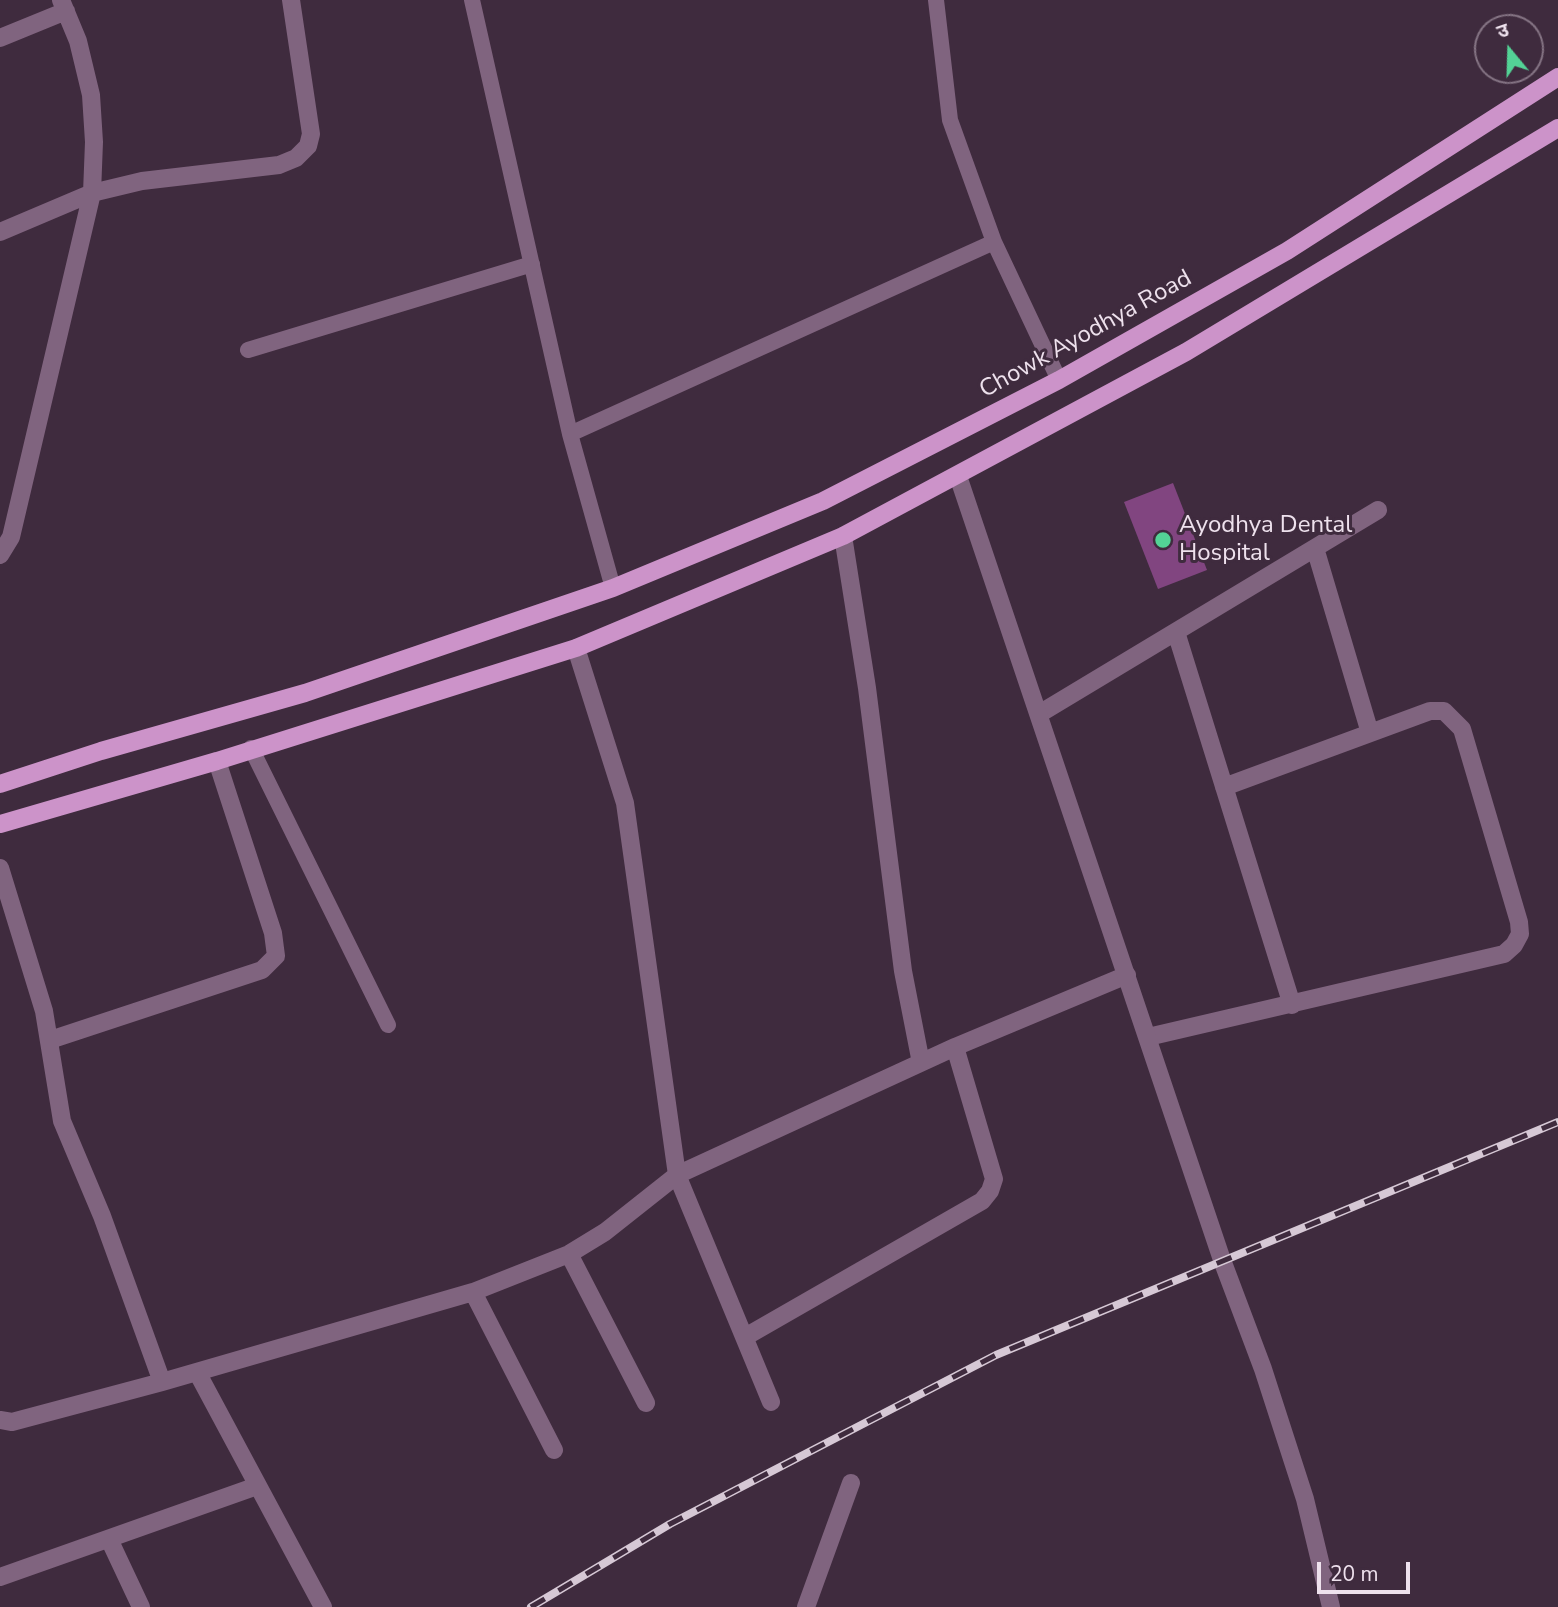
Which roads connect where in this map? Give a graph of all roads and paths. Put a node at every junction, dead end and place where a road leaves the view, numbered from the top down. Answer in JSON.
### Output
{"nodes":[{"id":1,"x":291,"y":0,"type":"edge"},
{"id":2,"x":472,"y":0,"type":"edge"},
{"id":3,"x":936,"y":0,"type":"edge"},
{"id":4,"x":64,"y":5,"type":"edge"},
{"id":5,"x":0,"y":38,"type":"edge"},
{"id":6,"x":1558,"y":78,"type":"edge"},
{"id":7,"x":1558,"y":128,"type":"edge"},
{"id":8,"x":92,"y":193,"type":"junction"},
{"id":9,"x":0,"y":232,"type":"edge"},
{"id":10,"x":994,"y":242,"type":"junction"},
{"id":11,"x":532,"y":264,"type":"junction"},
{"id":12,"x":248,"y":350,"type":"dead end"},
{"id":13,"x":1059,"y":380,"type":"junction"},
{"id":14,"x":570,"y":434,"type":"junction"},
{"id":15,"x":958,"y":476,"type":"junction"},
{"id":16,"x":1378,"y":510,"type":"dead end"},
{"id":17,"x":843,"y":536,"type":"junction"},
{"id":18,"x":1315,"y":548,"type":"junction"},
{"id":19,"x":0,"y":555,"type":"edge"},
{"id":20,"x":613,"y":588,"type":"junction"},
{"id":21,"x":1176,"y":632,"type":"junction"},
{"id":22,"x":576,"y":648,"type":"junction"},
{"id":23,"x":1039,"y":714,"type":"junction"},
{"id":24,"x":1370,"y":733,"type":"junction"},
{"id":25,"x":251,"y":748,"type":"junction"},
{"id":26,"x":217,"y":761,"type":"junction"},
{"id":27,"x":0,"y":784,"type":"edge"},
{"id":28,"x":1224,"y":787,"type":"junction"},
{"id":29,"x":0,"y":824,"type":"edge"},
{"id":30,"x":0,"y":868,"type":"edge"},
{"id":31,"x":1127,"y":975,"type":"junction"},
{"id":32,"x":1292,"y":1005,"type":"junction"},
{"id":33,"x":388,"y":1025,"type":"dead end"},
{"id":34,"x":1148,"y":1037,"type":"junction"},
{"id":35,"x":50,"y":1040,"type":"junction"},
{"id":36,"x":955,"y":1047,"type":"junction"},
{"id":37,"x":921,"y":1063,"type":"junction"},
{"id":38,"x":677,"y":1175,"type":"junction"},
{"id":39,"x":569,"y":1254,"type":"junction"},
{"id":40,"x":473,"y":1292,"type":"junction"},
{"id":41,"x":745,"y":1337,"type":"junction"},
{"id":42,"x":197,"y":1372,"type":"junction"},
{"id":43,"x":162,"y":1382,"type":"junction"},
{"id":44,"x":771,"y":1402,"type":"dead end"},
{"id":45,"x":646,"y":1404,"type":"dead end"},
{"id":46,"x":0,"y":1420,"type":"edge"},
{"id":47,"x":554,"y":1450,"type":"dead end"},
{"id":48,"x":851,"y":1483,"type":"dead end"},
{"id":49,"x":257,"y":1486,"type":"junction"},
{"id":50,"x":109,"y":1539,"type":"junction"},
{"id":51,"x":0,"y":1577,"type":"edge"},
{"id":52,"x":141,"y":1607,"type":"edge"},
{"id":53,"x":323,"y":1607,"type":"edge"},
{"id":54,"x":806,"y":1607,"type":"edge"},
{"id":55,"x":1331,"y":1607,"type":"edge"}],
"edges":[{"from":1,"to":8,"type":"street"},
{"from":2,"to":11,"type":"lane"},
{"from":3,"to":10,"type":"lane"},
{"from":4,"to":5,"type":"street"},
{"from":4,"to":8,"type":"street"},
{"from":6,"to":13,"type":"main road","name":"Chowk Ayodhya Road"},
{"from":7,"to":15,"type":"main road"},
{"from":8,"to":9,"type":"street"},
{"from":8,"to":19,"type":"street"},
{"from":10,"to":13,"type":"lane"},
{"from":10,"to":14,"type":"lane"},
{"from":11,"to":12,"type":"lane"},
{"from":11,"to":14,"type":"lane"},
{"from":13,"to":20,"type":"main road","name":"Chowk Ayodhya Road"},
{"from":14,"to":20,"type":"lane"},
{"from":15,"to":17,"type":"main road"},
{"from":15,"to":23,"type":"street"},
{"from":16,"to":18,"type":"street"},
{"from":17,"to":22,"type":"main road"},
{"from":17,"to":37,"type":"street"},
{"from":18,"to":21,"type":"street"},
{"from":18,"to":24,"type":"street"},
{"from":20,"to":27,"type":"main road","name":"Chowk Ayodhya Road"},
{"from":21,"to":23,"type":"street"},
{"from":21,"to":28,"type":"street"},
{"from":22,"to":25,"type":"main road"},
{"from":22,"to":38,"type":"street"},
{"from":23,"to":31,"type":"street"},
{"from":24,"to":28,"type":"street"},
{"from":24,"to":32,"type":"street"},
{"from":25,"to":26,"type":"main road"},
{"from":25,"to":33,"type":"lane"},
{"from":26,"to":29,"type":"main road"},
{"from":26,"to":35,"type":"street"},
{"from":28,"to":32,"type":"street"},
{"from":30,"to":35,"type":"street"},
{"from":31,"to":34,"type":"street"},
{"from":31,"to":36,"type":"street"},
{"from":32,"to":34,"type":"street"},
{"from":34,"to":55,"type":"street"},
{"from":35,"to":43,"type":"street"},
{"from":36,"to":37,"type":"street"},
{"from":36,"to":41,"type":"street"},
{"from":37,"to":38,"type":"street"},
{"from":38,"to":39,"type":"street"},
{"from":38,"to":41,"type":"street"},
{"from":39,"to":40,"type":"street"},
{"from":39,"to":45,"type":"street"},
{"from":40,"to":42,"type":"street"},
{"from":40,"to":47,"type":"street"},
{"from":41,"to":44,"type":"street"},
{"from":42,"to":43,"type":"street"},
{"from":42,"to":49,"type":"street"},
{"from":43,"to":46,"type":"street"},
{"from":48,"to":54,"type":"street"},
{"from":49,"to":50,"type":"street"},
{"from":49,"to":53,"type":"street"},
{"from":50,"to":51,"type":"street"},
{"from":50,"to":52,"type":"street"}]}
